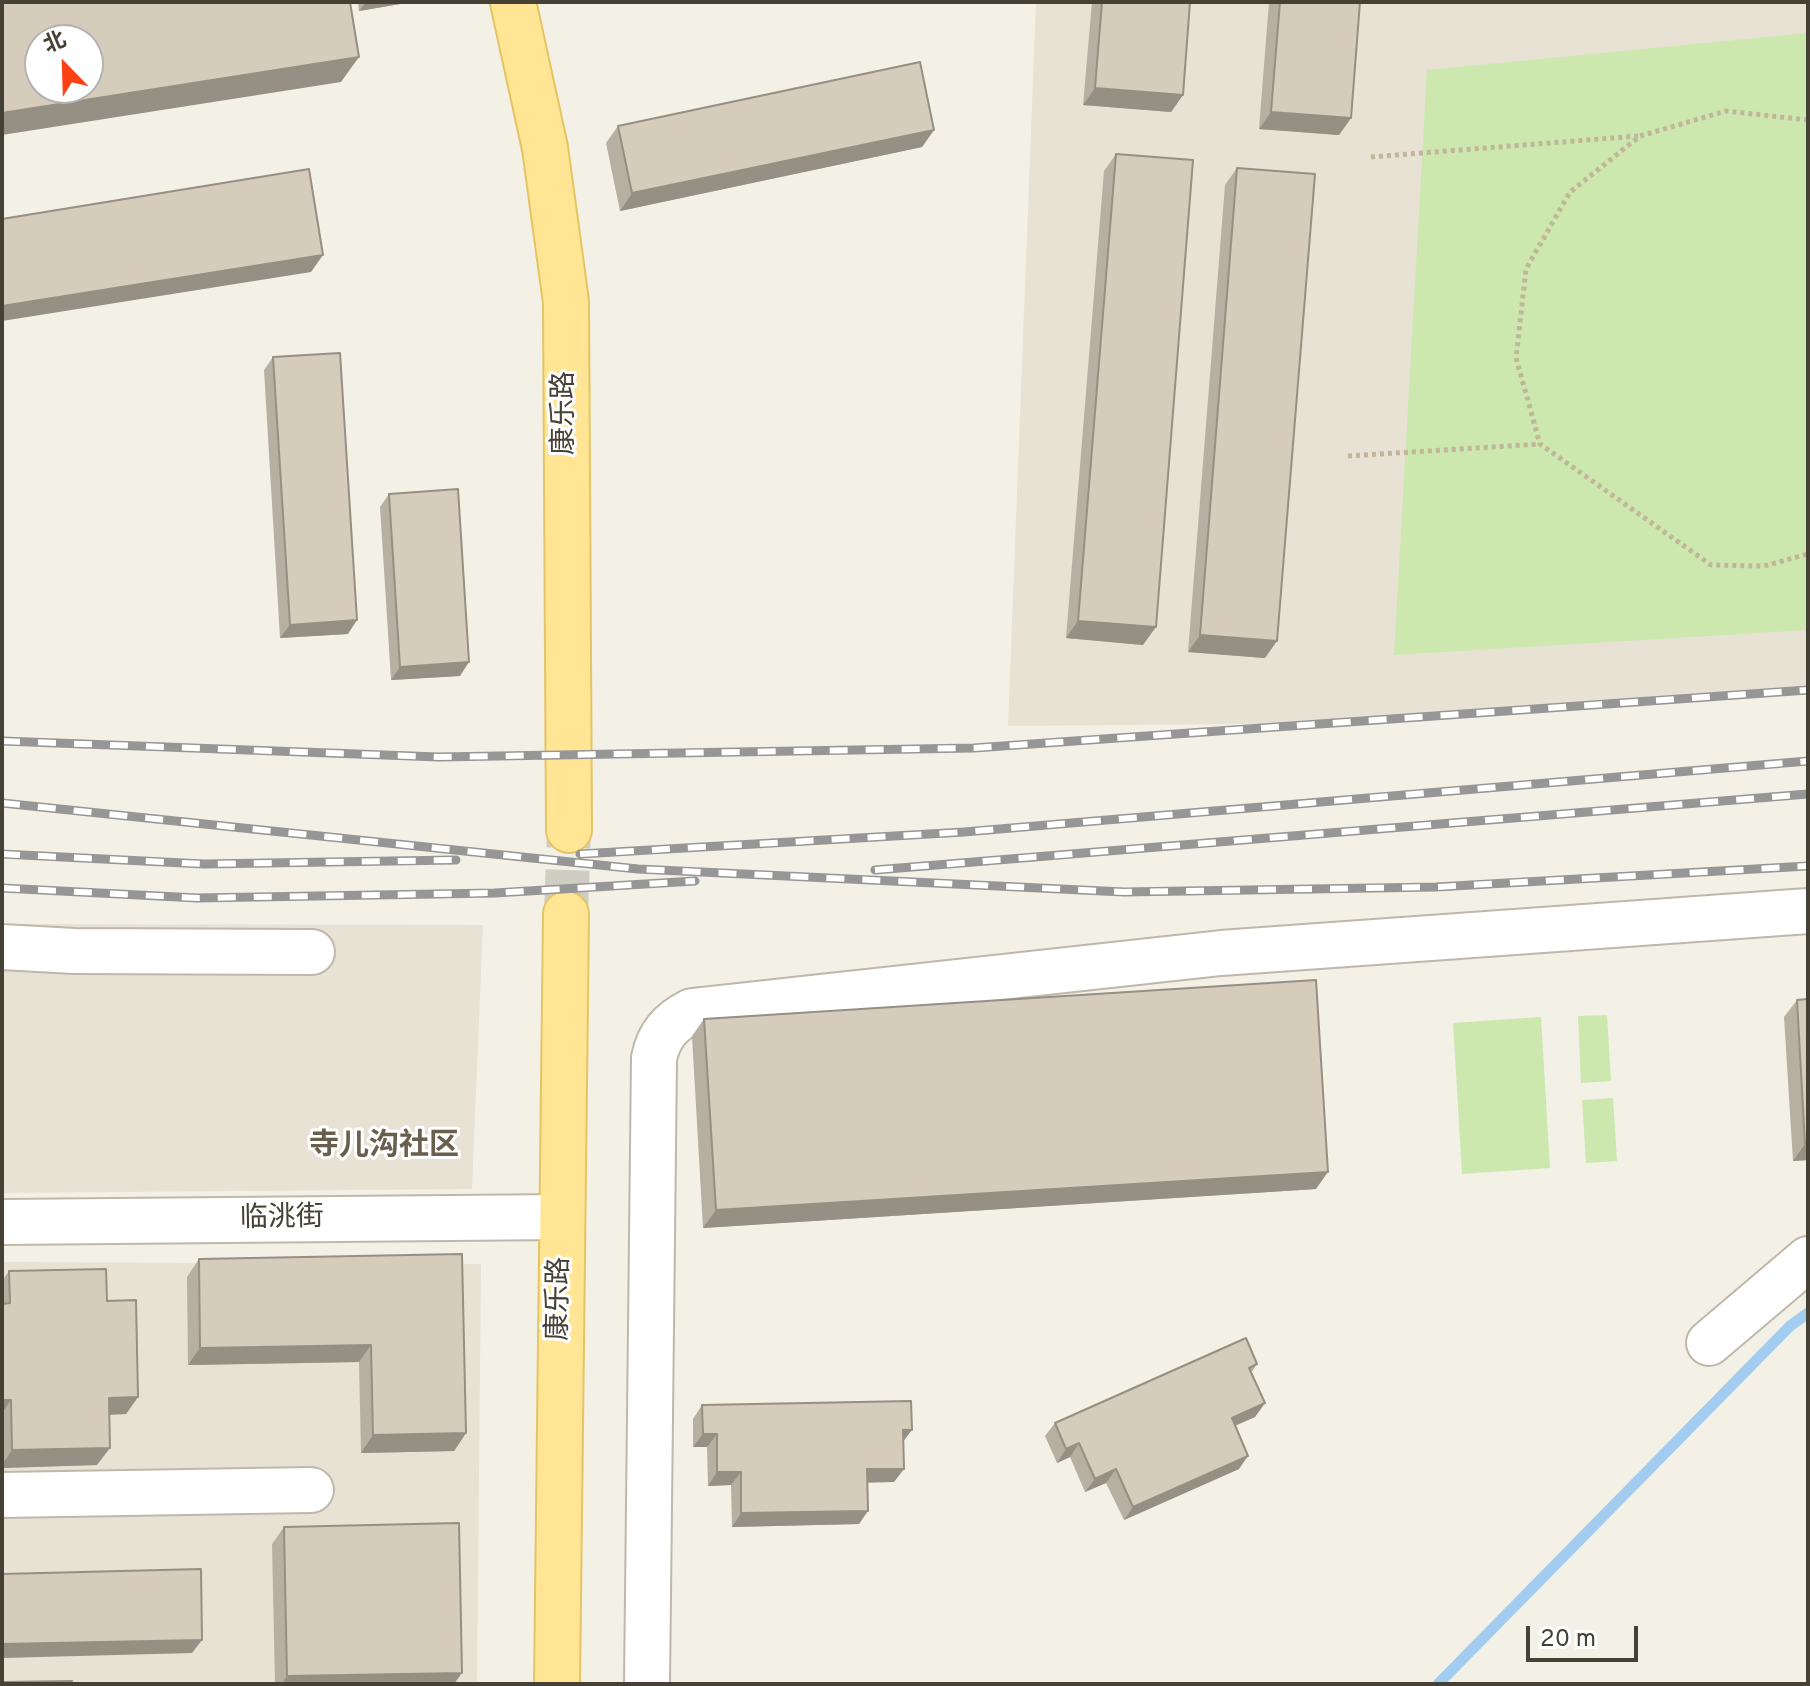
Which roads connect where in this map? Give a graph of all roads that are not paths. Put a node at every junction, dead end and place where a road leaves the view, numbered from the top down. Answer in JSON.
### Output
{"nodes":[{"id":1,"x":513,"y":2,"type":"edge"},
{"id":2,"x":569,"y":830,"type":"tunnel mouth"},
{"id":3,"x":1808,"y":911,"type":"edge"},
{"id":4,"x":566,"y":914,"type":"tunnel mouth"},
{"id":5,"x":2,"y":947,"type":"edge"},
{"id":6,"x":312,"y":952,"type":"dead end"},
{"id":7,"x":562,"y":1217,"type":"junction"},
{"id":8,"x":2,"y":1222,"type":"edge"},
{"id":9,"x":1808,"y":1259,"type":"edge"},
{"id":10,"x":1709,"y":1343,"type":"dead end"},
{"id":11,"x":311,"y":1490,"type":"dead end"},
{"id":12,"x":2,"y":1495,"type":"edge"},
{"id":13,"x":557,"y":1684,"type":"edge"},
{"id":14,"x":647,"y":1684,"type":"edge"}],
"edges":[{"from":1,"to":2,"type":"main road","name":"康乐路"},
{"from":3,"to":14,"type":"street"},
{"from":4,"to":7,"type":"main road","name":"康乐路"},
{"from":5,"to":6,"type":"street"},
{"from":7,"to":8,"type":"street","name":"临洮街"},
{"from":7,"to":13,"type":"main road","name":"康乐路"},
{"from":9,"to":10,"type":"street"},
{"from":11,"to":12,"type":"street"}]}
